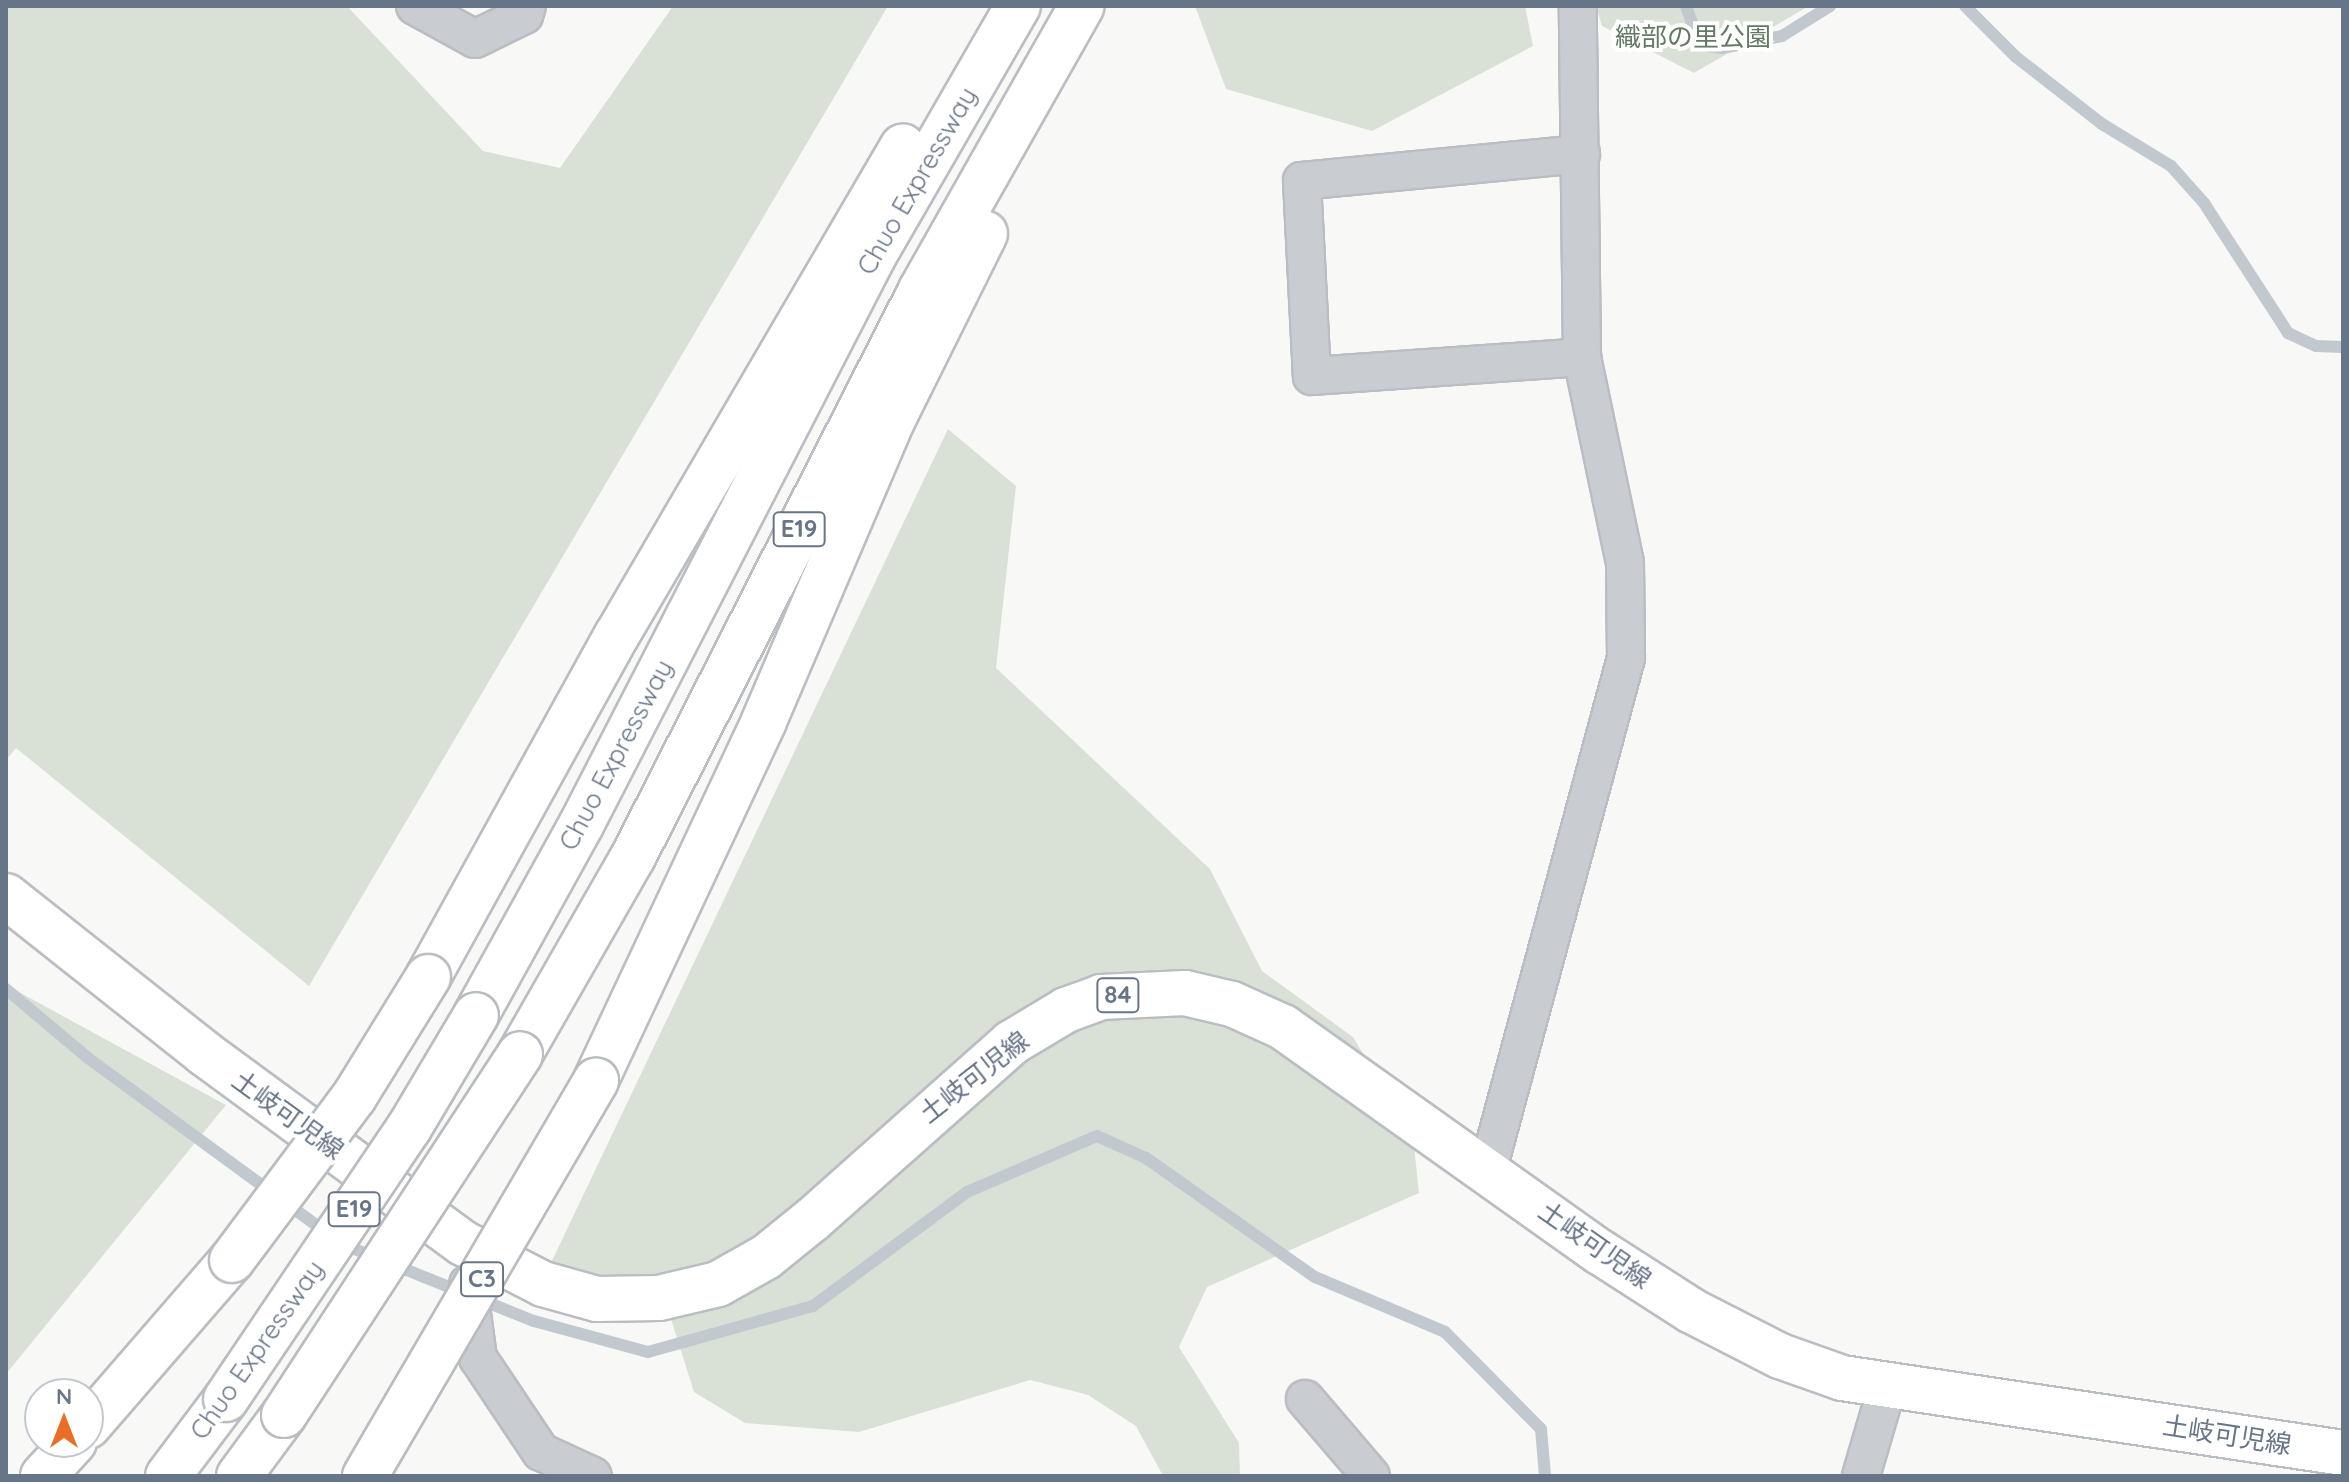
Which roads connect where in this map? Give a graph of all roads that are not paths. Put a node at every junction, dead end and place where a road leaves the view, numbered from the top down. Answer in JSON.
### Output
{"nodes":[{"id":1,"x":415,"y":6,"type":"edge"},
{"id":2,"x":527,"y":6,"type":"edge"},
{"id":3,"x":998,"y":6,"type":"edge"},
{"id":4,"x":1018,"y":6,"type":"edge"},
{"id":5,"x":1082,"y":6,"type":"edge"},
{"id":6,"x":1097,"y":6,"type":"edge"},
{"id":7,"x":1578,"y":6,"type":"edge"},
{"id":8,"x":1581,"y":154,"type":"junction"},
{"id":9,"x":1582,"y":357,"type":"junction"},
{"id":10,"x":6,"y":896,"type":"edge"},
{"id":11,"x":1488,"y":1169,"type":"junction"},
{"id":12,"x":463,"y":1243,"type":"junction"},
{"id":13,"x":1888,"y":1384,"type":"junction"},
{"id":14,"x":1305,"y":1399,"type":"dead end"},
{"id":15,"x":104,"y":1408,"type":"edge"},
{"id":16,"x":2343,"y":1453,"type":"edge"},
{"id":17,"x":59,"y":1458,"type":"edge"},
{"id":18,"x":581,"y":1474,"type":"edge"},
{"id":19,"x":43,"y":1476,"type":"edge"},
{"id":20,"x":168,"y":1476,"type":"edge"},
{"id":21,"x":239,"y":1476,"type":"edge"},
{"id":22,"x":365,"y":1476,"type":"edge"},
{"id":23,"x":1371,"y":1476,"type":"edge"},
{"id":24,"x":1861,"y":1476,"type":"edge"}],
"edges":[{"from":1,"to":2,"type":"street"},
{"from":3,"to":15,"type":"main road","bridge":true},
{"from":4,"to":20,"type":"main road","name":"Chuo Expressway","number":"E19","bridge":true},
{"from":5,"to":21,"type":"main road","number":"E19","bridge":true},
{"from":6,"to":22,"type":"main road","number":"C3","bridge":true},
{"from":7,"to":8,"type":"street"},
{"from":8,"to":9,"type":"street"},
{"from":8,"to":9,"type":"street"},
{"from":9,"to":11,"type":"street"},
{"from":10,"to":12,"type":"main road","name":"土岐可児線","number":"84"},
{"from":11,"to":12,"type":"main road","name":"土岐可児線","number":"84"},
{"from":11,"to":13,"type":"main road","name":"土岐可児線","number":"84"},
{"from":12,"to":18,"type":"street"},
{"from":13,"to":16,"type":"main road","name":"土岐可児線","number":"84"},
{"from":13,"to":24,"type":"street"},
{"from":14,"to":23,"type":"street"},
{"from":17,"to":19,"type":"main road"}]}
